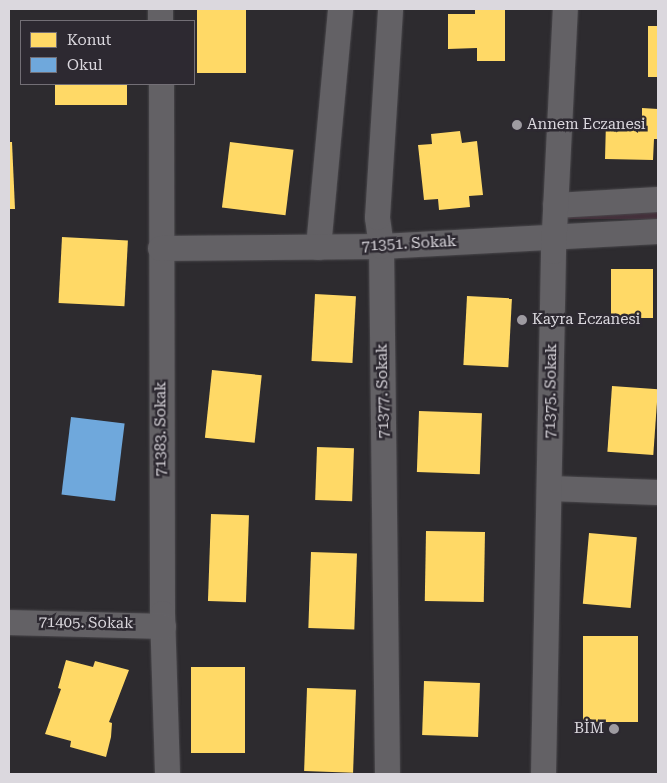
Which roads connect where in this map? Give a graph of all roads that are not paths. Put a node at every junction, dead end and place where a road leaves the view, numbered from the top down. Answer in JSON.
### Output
{"nodes":[{"id":1,"x":340,"y":9,"type":"edge"},
{"id":2,"x":390,"y":9,"type":"edge"},
{"id":3,"x":566,"y":9,"type":"edge"},
{"id":4,"x":160,"y":85,"type":"edge"},
{"id":5,"x":658,"y":199,"type":"edge"},
{"id":6,"x":555,"y":205,"type":"junction"},
{"id":7,"x":658,"y":231,"type":"edge"},
{"id":8,"x":554,"y":236,"type":"junction"},
{"id":9,"x":381,"y":246,"type":"junction"},
{"id":10,"x":318,"y":247,"type":"junction"},
{"id":11,"x":160,"y":248,"type":"junction"},
{"id":12,"x":549,"y":488,"type":"junction"},
{"id":13,"x":658,"y":492,"type":"edge"},
{"id":14,"x":9,"y":622,"type":"edge"},
{"id":15,"x":163,"y":626,"type":"junction"},
{"id":16,"x":167,"y":774,"type":"edge"},
{"id":17,"x":387,"y":774,"type":"edge"},
{"id":18,"x":544,"y":774,"type":"edge"}],
"edges":[{"from":1,"to":10,"type":"street"},
{"from":2,"to":9,"type":"street","name":"71377. Sokak"},
{"from":3,"to":6,"type":"street","name":"71375. Sokak"},
{"from":4,"to":11,"type":"street","name":"71383. Sokak"},
{"from":5,"to":6,"type":"street"},
{"from":6,"to":8,"type":"street","name":"71375. Sokak"},
{"from":7,"to":8,"type":"street","name":"71351. Sokak"},
{"from":8,"to":9,"type":"street","name":"71351. Sokak"},
{"from":8,"to":12,"type":"street","name":"71375. Sokak"},
{"from":9,"to":10,"type":"street","name":"71351. Sokak"},
{"from":9,"to":17,"type":"street","name":"71377. Sokak"},
{"from":10,"to":11,"type":"street","name":"71351. Sokak"},
{"from":11,"to":15,"type":"street","name":"71383. Sokak"},
{"from":12,"to":13,"type":"street"},
{"from":12,"to":18,"type":"street","name":"71375. Sokak"},
{"from":14,"to":15,"type":"street","name":"71405. Sokak"},
{"from":15,"to":16,"type":"street","name":"71383. Sokak"}]}
